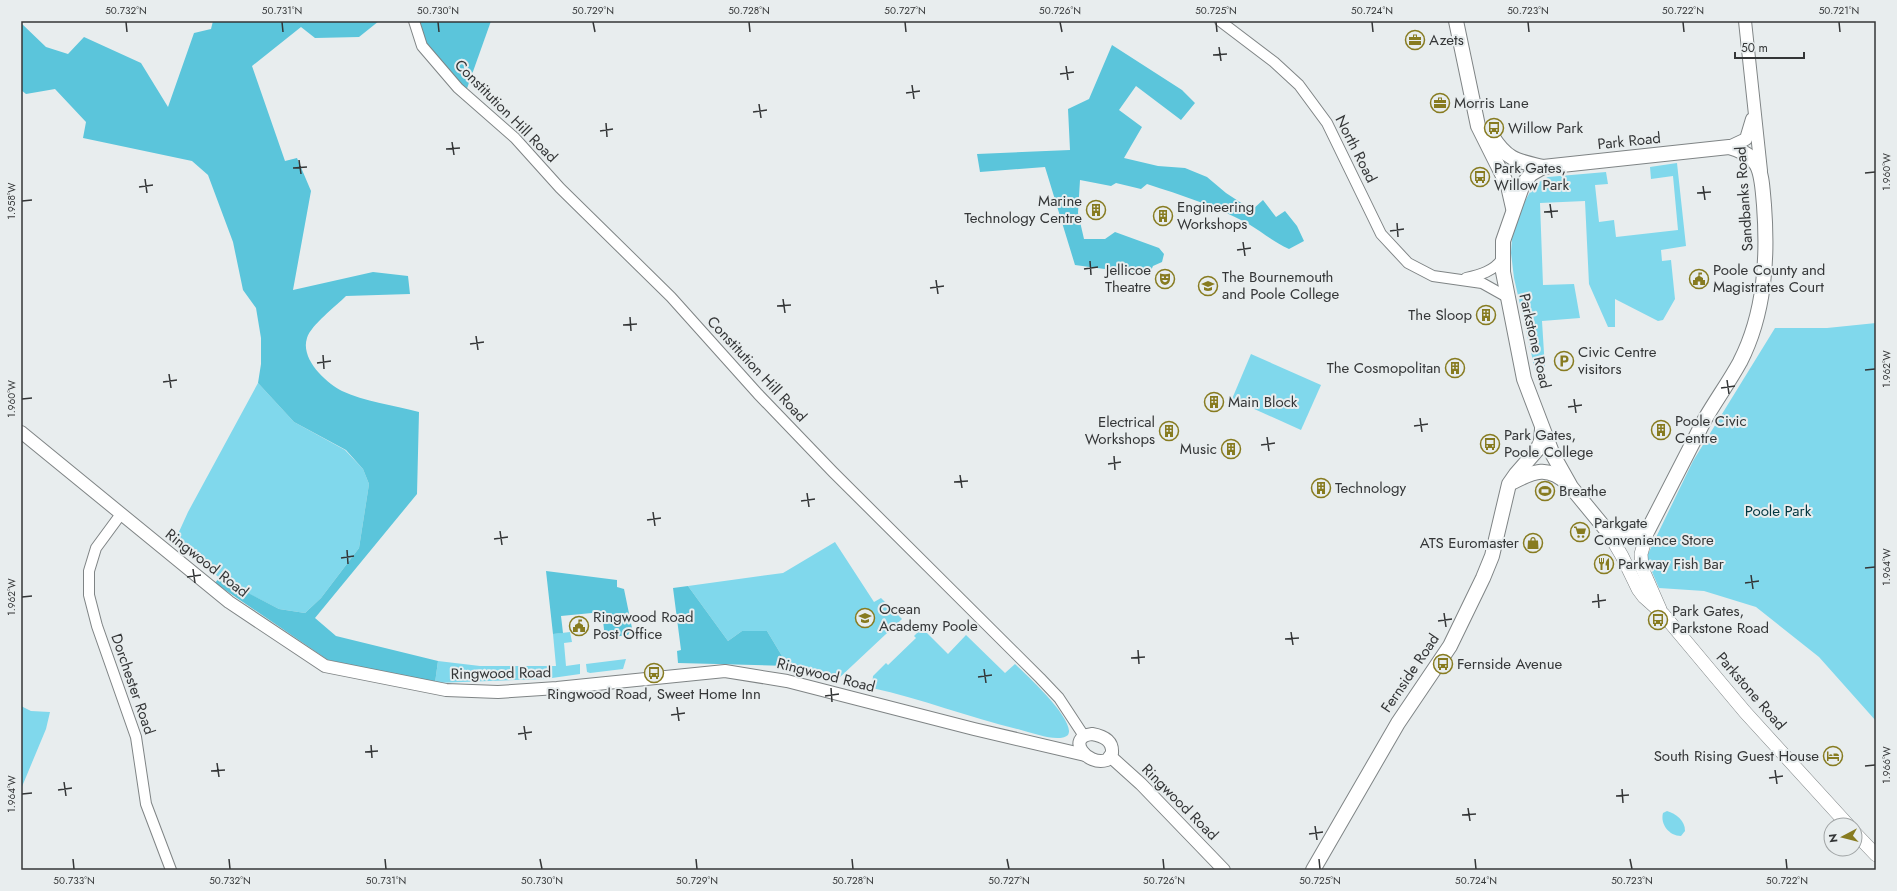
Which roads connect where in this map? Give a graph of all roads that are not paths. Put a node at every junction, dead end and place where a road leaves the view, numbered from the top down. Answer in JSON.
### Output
{"nodes":[{"id":1,"x":414,"y":21,"type":"edge"},
{"id":2,"x":1220,"y":21,"type":"edge"},
{"id":3,"x":1456,"y":21,"type":"edge"},
{"id":4,"x":1745,"y":21,"type":"edge"},
{"id":5,"x":1754,"y":110,"type":"junction"},
{"id":6,"x":1477,"y":117,"type":"junction"},
{"id":7,"x":1729,"y":147,"type":"junction"},
{"id":8,"x":1543,"y":167,"type":"junction"},
{"id":9,"x":1761,"y":172,"type":"junction"},
{"id":10,"x":1514,"y":209,"type":"junction"},
{"id":11,"x":1502,"y":259,"type":"junction"},
{"id":12,"x":1463,"y":280,"type":"junction"},
{"id":13,"x":1507,"y":296,"type":"junction"},
{"id":14,"x":1542,"y":429,"type":"junction"},
{"id":15,"x":21,"y":432,"type":"edge"},
{"id":16,"x":1509,"y":484,"type":"junction"},
{"id":17,"x":1571,"y":487,"type":"junction"},
{"id":18,"x":121,"y":514,"type":"junction"},
{"id":19,"x":1648,"y":530,"type":"junction"},
{"id":20,"x":1608,"y":532,"type":"junction"},
{"id":21,"x":1663,"y":614,"type":"junction"},
{"id":22,"x":1084,"y":736,"type":"junction"},
{"id":23,"x":1054,"y":748,"type":"junction"},
{"id":24,"x":1085,"y":755,"type":"junction"},
{"id":25,"x":1111,"y":757,"type":"junction"},
{"id":26,"x":1841,"y":817,"type":"edge"},
{"id":27,"x":1863,"y":841,"type":"edge"},
{"id":28,"x":1876,"y":855,"type":"edge"},
{"id":29,"x":171,"y":870,"type":"edge"},
{"id":30,"x":1224,"y":870,"type":"edge"},
{"id":31,"x":1313,"y":870,"type":"edge"}],
"edges":[{"from":1,"to":22,"type":"street","name":"Constitution Hill Road"},
{"from":2,"to":12,"type":"street","name":"North Road"},
{"from":3,"to":6,"type":"highway"},
{"from":4,"to":5,"type":"main road","name":"Sandbanks Road"},
{"from":5,"to":7,"type":"main road","name":"Sandbanks Road"},
{"from":5,"to":9,"type":"main road","name":"Sandbanks Road"},
{"from":6,"to":8,"type":"highway"},
{"from":6,"to":10,"type":"highway"},
{"from":7,"to":8,"type":"highway","name":"Park Road"},
{"from":7,"to":9,"type":"highway","name":"Park Road"},
{"from":8,"to":10,"type":"highway","name":"Park Road"},
{"from":9,"to":19,"type":"highway","name":"Sandbanks Road"},
{"from":10,"to":11,"type":"highway","name":"Parkstone Road"},
{"from":11,"to":12,"type":"street","name":"North Road"},
{"from":11,"to":13,"type":"highway","name":"Parkstone Road"},
{"from":12,"to":13,"type":"street","name":"North Road"},
{"from":13,"to":14,"type":"highway","name":"Parkstone Road"},
{"from":14,"to":16,"type":"highway","name":"Fernside Road"},
{"from":14,"to":17,"type":"highway","name":"Parkstone Road"},
{"from":15,"to":18,"type":"main road","name":"Ringwood Road"},
{"from":16,"to":17,"type":"highway"},
{"from":16,"to":31,"type":"highway","name":"Fernside Road"},
{"from":17,"to":20,"type":"highway","name":"Parkstone Road"},
{"from":18,"to":23,"type":"main road","name":"Ringwood Road"},
{"from":18,"to":29,"type":"street","name":"Dorchester Road"},
{"from":19,"to":20,"type":"highway"},
{"from":19,"to":21,"type":"main road","name":"Parkstone Road"},
{"from":20,"to":21,"type":"main road","name":"Parkstone Road"},
{"from":21,"to":26,"type":"main road","name":"Parkstone Road"},
{"from":22,"to":23,"type":"main road"},
{"from":22,"to":24,"type":"main road"},
{"from":22,"to":25,"type":"main road"},
{"from":23,"to":24,"type":"main road","name":"Ringwood Road"},
{"from":24,"to":25,"type":"main road"},
{"from":25,"to":30,"type":"main road","name":"Ringwood Road"},
{"from":27,"to":28,"type":"main road"}]}
